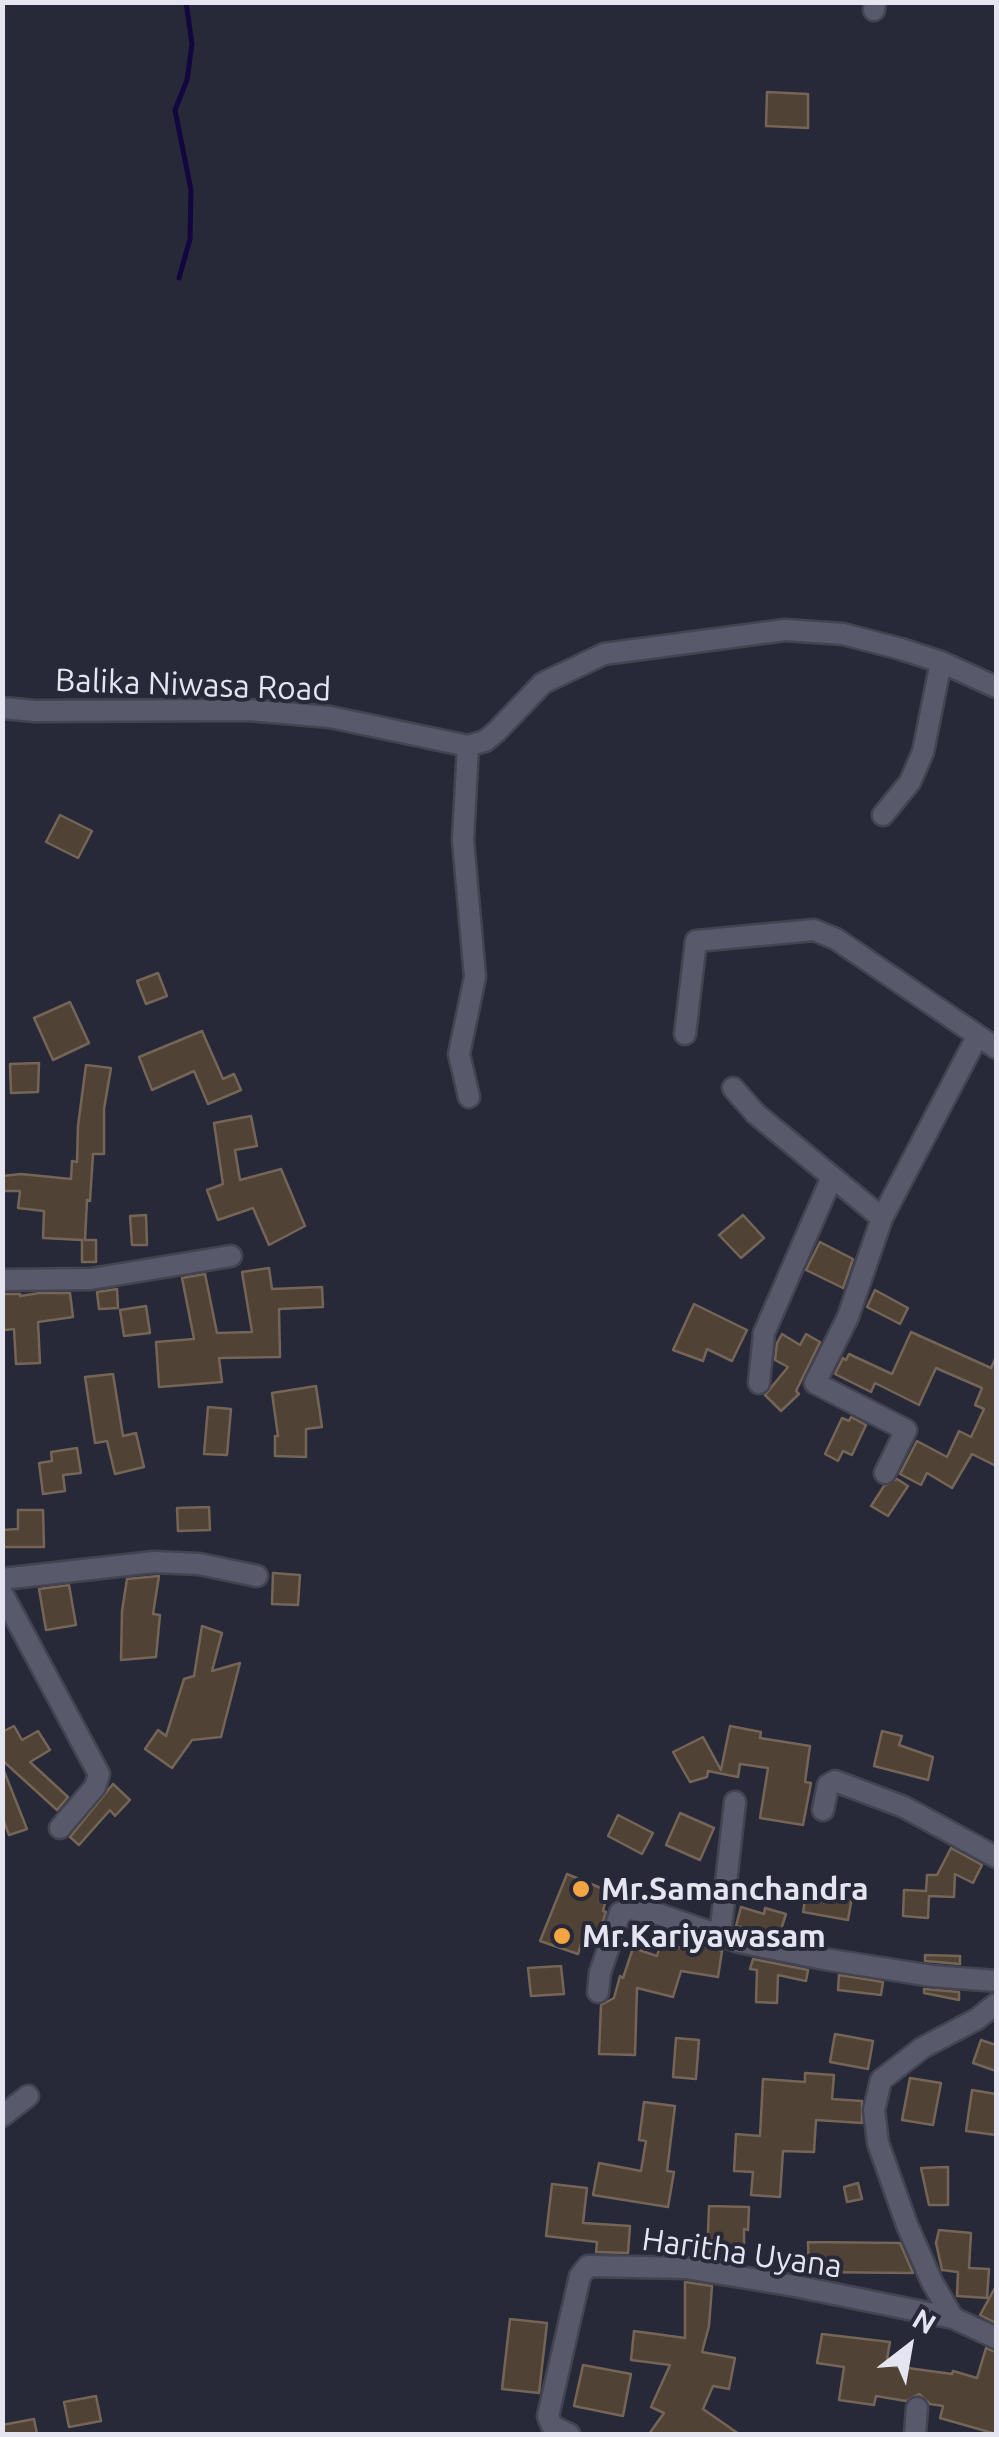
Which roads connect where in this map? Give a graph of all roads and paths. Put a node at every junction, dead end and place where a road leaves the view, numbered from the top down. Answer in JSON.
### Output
{"nodes":[{"id":1,"x":941,"y":662,"type":"junction"},
{"id":2,"x":996,"y":687,"type":"edge"},
{"id":3,"x":2,"y":708,"type":"edge"},
{"id":4,"x":468,"y":746,"type":"junction"},
{"id":5,"x":883,"y":815,"type":"dead end"},
{"id":6,"x":685,"y":1034,"type":"dead end"},
{"id":7,"x":977,"y":1037,"type":"junction"},
{"id":8,"x":996,"y":1048,"type":"edge"},
{"id":9,"x":733,"y":1088,"type":"dead end"},
{"id":10,"x":469,"y":1097,"type":"dead end"},
{"id":11,"x":832,"y":1177,"type":"junction"},
{"id":12,"x":882,"y":1218,"type":"junction"},
{"id":13,"x":231,"y":1256,"type":"dead end"},
{"id":14,"x":2,"y":1280,"type":"edge"},
{"id":15,"x":759,"y":1383,"type":"dead end"},
{"id":16,"x":884,"y":1473,"type":"dead end"},
{"id":17,"x":257,"y":1576,"type":"dead end"},
{"id":18,"x":2,"y":1580,"type":"edge"},
{"id":19,"x":2,"y":1593,"type":"edge"},
{"id":20,"x":736,"y":1802,"type":"dead end"},
{"id":21,"x":823,"y":1810,"type":"dead end"},
{"id":22,"x":60,"y":1828,"type":"dead end"},
{"id":23,"x":996,"y":1858,"type":"edge"},
{"id":24,"x":730,"y":1939,"type":"junction"},
{"id":25,"x":996,"y":1980,"type":"edge"},
{"id":26,"x":598,"y":1992,"type":"dead end"},
{"id":27,"x":996,"y":2004,"type":"edge"},
{"id":28,"x":987,"y":2022,"type":"edge"},
{"id":29,"x":28,"y":2096,"type":"dead end"},
{"id":30,"x":2,"y":2116,"type":"edge"},
{"id":31,"x":954,"y":2318,"type":"junction"},
{"id":32,"x":996,"y":2338,"type":"edge"},
{"id":33,"x":917,"y":2408,"type":"dead end"},
{"id":34,"x":568,"y":2434,"type":"edge"},
{"id":35,"x":915,"y":2434,"type":"edge"}],
"edges":[{"from":1,"to":2,"type":"street"},
{"from":1,"to":4,"type":"street"},
{"from":1,"to":5,"type":"street"},
{"from":3,"to":4,"type":"street","name":"Balika Niwasa Road"},
{"from":4,"to":10,"type":"street"},
{"from":6,"to":7,"type":"street"},
{"from":7,"to":8,"type":"street"},
{"from":7,"to":12,"type":"street"},
{"from":9,"to":11,"type":"street"},
{"from":11,"to":12,"type":"street"},
{"from":11,"to":15,"type":"street"},
{"from":12,"to":16,"type":"street"},
{"from":13,"to":14,"type":"street"},
{"from":17,"to":18,"type":"street"},
{"from":19,"to":22,"type":"street"},
{"from":20,"to":24,"type":"street"},
{"from":21,"to":23,"type":"street"},
{"from":24,"to":25,"type":"street"},
{"from":24,"to":26,"type":"street"},
{"from":27,"to":28,"type":"street"},
{"from":28,"to":31,"type":"street"},
{"from":29,"to":30,"type":"street"},
{"from":31,"to":32,"type":"street"},
{"from":31,"to":34,"type":"street","name":"Haritha Uyana"},
{"from":33,"to":35,"type":"street"}]}
